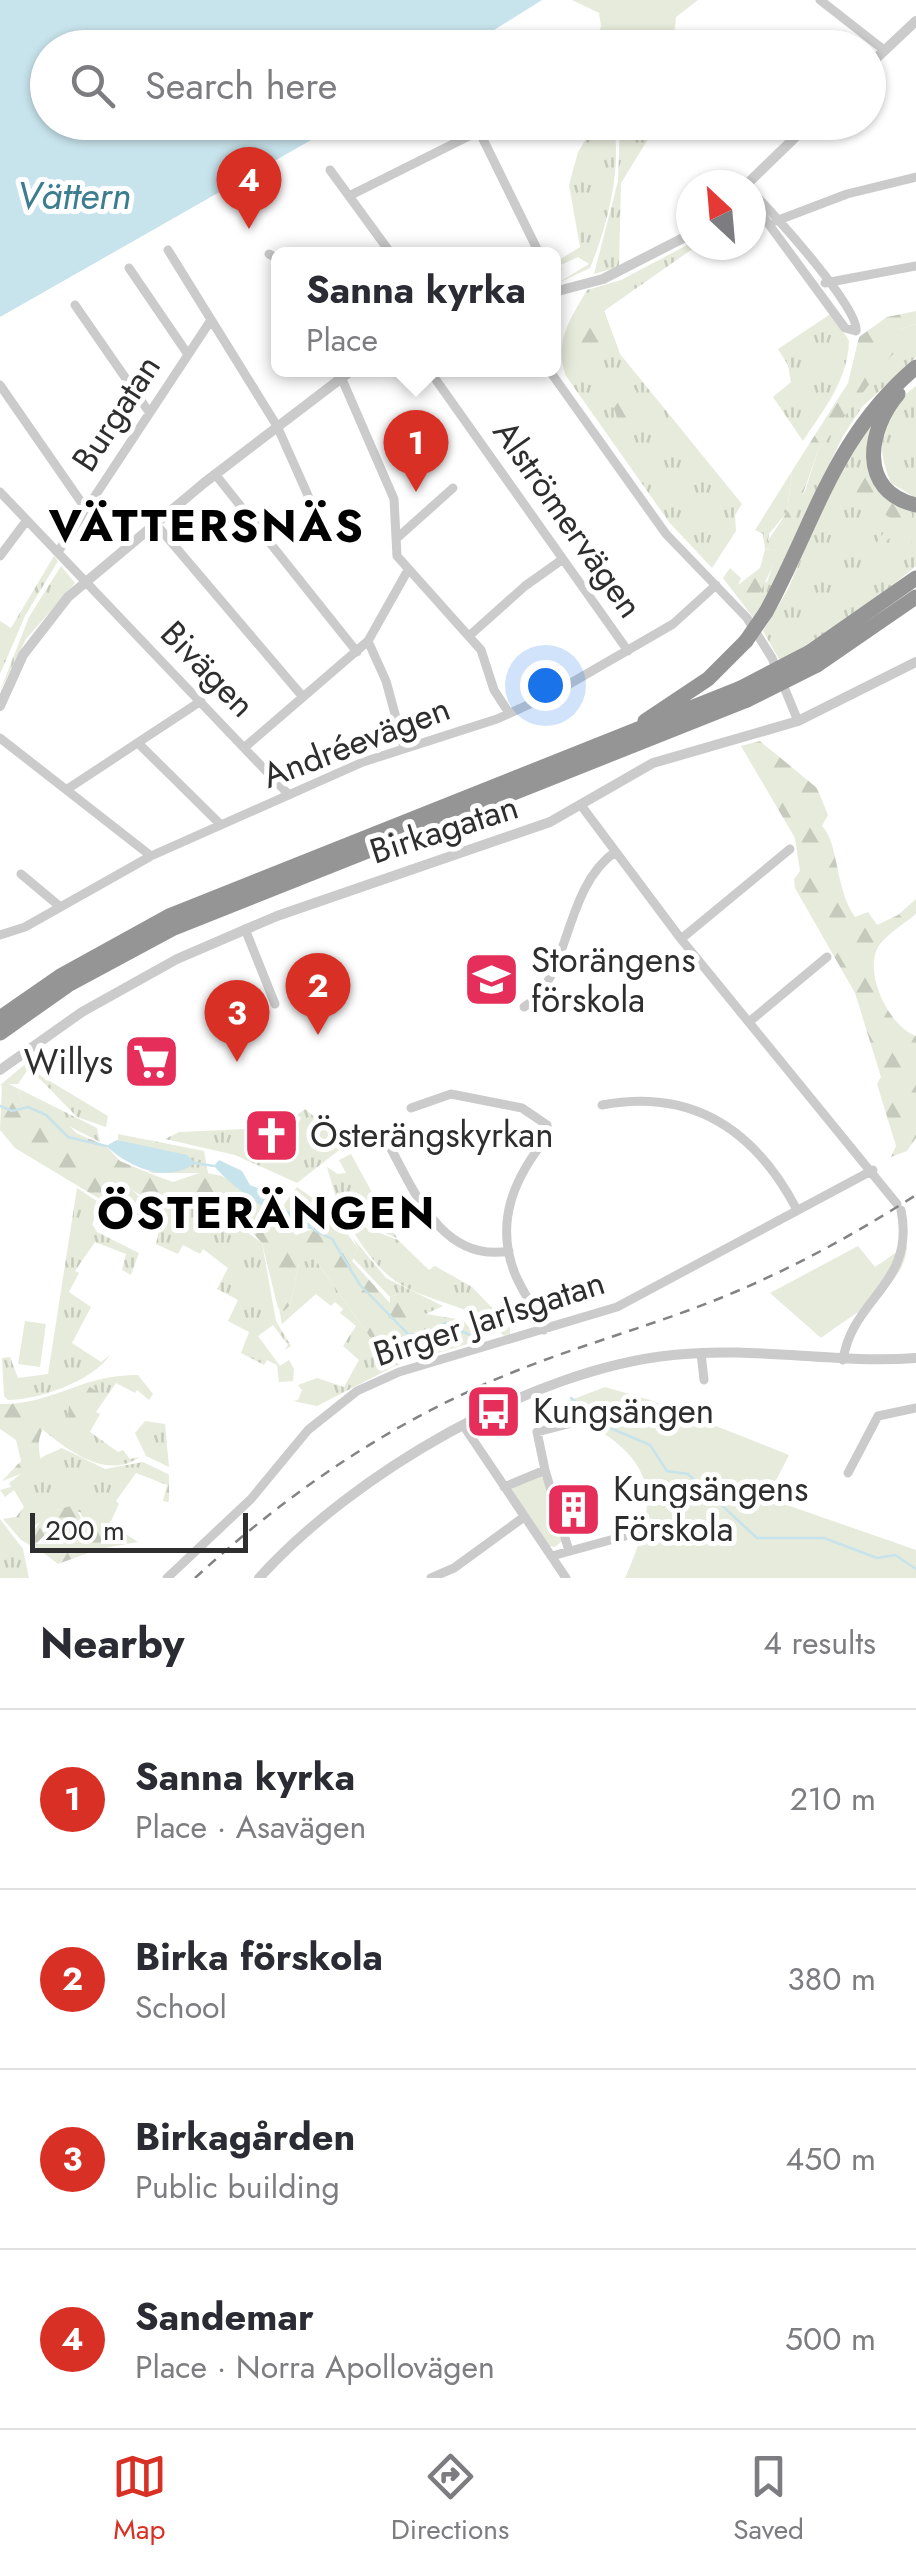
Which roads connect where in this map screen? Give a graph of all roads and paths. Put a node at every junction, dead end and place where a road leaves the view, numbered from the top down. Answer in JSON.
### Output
{"nodes":[{"id":1,"x":820,"y":0,"type":"edge"},
{"id":2,"x":916,"y":21,"type":"edge"},
{"id":3,"x":858,"y":30,"type":"edge"},
{"id":4,"x":886,"y":48,"type":"edge"},
{"id":5,"x":461,"y":140,"type":"edge"},
{"id":6,"x":483,"y":140,"type":"edge"},
{"id":7,"x":792,"y":140,"type":"edge"},
{"id":8,"x":330,"y":170,"type":"dead end"},
{"id":9,"x":761,"y":170,"type":"edge"},
{"id":10,"x":916,"y":176,"type":"edge"},
{"id":11,"x":348,"y":196,"type":"junction"},
{"id":12,"x":766,"y":209,"type":"edge"},
{"id":13,"x":766,"y":213,"type":"edge"},
{"id":14,"x":776,"y":221,"type":"junction"},
{"id":15,"x":676,"y":242,"type":"edge"},
{"id":16,"x":387,"y":247,"type":"edge"},
{"id":17,"x":537,"y":247,"type":"edge"},
{"id":18,"x":168,"y":250,"type":"dead end"},
{"id":19,"x":916,"y":266,"type":"edge"},
{"id":20,"x":128,"y":268,"type":"dead end"},
{"id":21,"x":822,"y":284,"type":"junction"},
{"id":22,"x":561,"y":288,"type":"edge"},
{"id":23,"x":74,"y":305,"type":"dead end"},
{"id":24,"x":211,"y":320,"type":"junction"},
{"id":25,"x":187,"y":353,"type":"junction"},
{"id":26,"x":916,"y":366,"type":"edge"},
{"id":27,"x":341,"y":377,"type":"joint"},
{"id":28,"x":434,"y":377,"type":"edge"},
{"id":29,"x":555,"y":377,"type":"edge"},
{"id":30,"x":916,"y":378,"type":"edge"},
{"id":31,"x":0,"y":385,"type":"edge"},
{"id":32,"x":149,"y":412,"type":"junction"},
{"id":33,"x":277,"y":426,"type":"junction"},
{"id":34,"x":215,"y":474,"type":"junction"},
{"id":35,"x":453,"y":488,"type":"dead end"},
{"id":36,"x":0,"y":492,"type":"edge"},
{"id":37,"x":916,"y":505,"type":"edge"},
{"id":38,"x":86,"y":508,"type":"junction"},
{"id":39,"x":26,"y":520,"type":"junction"},
{"id":40,"x":156,"y":523,"type":"junction"},
{"id":41,"x":322,"y":529,"type":"dead end"},
{"id":42,"x":396,"y":539,"type":"junction"},
{"id":43,"x":58,"y":552,"type":"junction"},
{"id":44,"x":0,"y":556,"type":"edge"},
{"id":45,"x":563,"y":559,"type":"junction"},
{"id":46,"x":408,"y":570,"type":"junction"},
{"id":47,"x":916,"y":578,"type":"edge"},
{"id":48,"x":86,"y":581,"type":"junction"},
{"id":49,"x":716,"y":584,"type":"junction"},
{"id":50,"x":916,"y":597,"type":"edge"},
{"id":51,"x":470,"y":636,"type":"junction"},
{"id":52,"x":368,"y":641,"type":"junction"},
{"id":53,"x":356,"y":652,"type":"junction"},
{"id":54,"x":628,"y":652,"type":"junction"},
{"id":55,"x":814,"y":658,"type":"junction"},
{"id":56,"x":916,"y":662,"type":"edge"},
{"id":57,"x":744,"y":694,"type":"junction"},
{"id":58,"x":303,"y":697,"type":"junction"},
{"id":59,"x":201,"y":701,"type":"junction"},
{"id":60,"x":0,"y":706,"type":"edge"},
{"id":61,"x":509,"y":713,"type":"junction"},
{"id":62,"x":798,"y":720,"type":"junction"},
{"id":63,"x":0,"y":738,"type":"edge"},
{"id":64,"x":138,"y":744,"type":"junction"},
{"id":65,"x":245,"y":747,"type":"junction"},
{"id":66,"x":404,"y":747,"type":"junction"},
{"id":67,"x":575,"y":757,"type":"junction"},
{"id":68,"x":68,"y":788,"type":"junction"},
{"id":69,"x":289,"y":795,"type":"junction"},
{"id":70,"x":583,"y":808,"type":"junction"},
{"id":71,"x":222,"y":825,"type":"junction"},
{"id":72,"x":790,"y":849,"type":"dead end"},
{"id":73,"x":615,"y":852,"type":"junction"},
{"id":74,"x":152,"y":856,"type":"junction"},
{"id":75,"x":21,"y":874,"type":"dead end"},
{"id":76,"x":58,"y":905,"type":"junction"},
{"id":77,"x":244,"y":929,"type":"junction"},
{"id":78,"x":2,"y":937,"type":"edge"},
{"id":79,"x":682,"y":939,"type":"junction"},
{"id":80,"x":826,"y":957,"type":"dead end"},
{"id":81,"x":275,"y":1004,"type":"dead end"},
{"id":82,"x":524,"y":1007,"type":"dead end"},
{"id":83,"x":0,"y":1018,"type":"edge"},
{"id":84,"x":749,"y":1022,"type":"junction"},
{"id":85,"x":0,"y":1033,"type":"edge"},
{"id":86,"x":0,"y":1070,"type":"edge"},
{"id":87,"x":602,"y":1106,"type":"dead end"},
{"id":88,"x":410,"y":1108,"type":"dead end"},
{"id":89,"x":388,"y":1143,"type":"dead end"},
{"id":90,"x":873,"y":1170,"type":"junction"},
{"id":91,"x":796,"y":1208,"type":"junction"},
{"id":92,"x":509,"y":1251,"type":"junction"},
{"id":93,"x":910,"y":1266,"type":"dead end"},
{"id":94,"x":898,"y":1288,"type":"dead end"},
{"id":95,"x":544,"y":1330,"type":"junction"},
{"id":96,"x":700,"y":1354,"type":"junction"},
{"id":97,"x":916,"y":1358,"type":"edge"},
{"id":98,"x":843,"y":1360,"type":"junction"},
{"id":99,"x":704,"y":1380,"type":"dead end"},
{"id":100,"x":916,"y":1408,"type":"edge"},
{"id":101,"x":572,"y":1423,"type":"dead end"},
{"id":102,"x":463,"y":1425,"type":"junction"},
{"id":103,"x":545,"y":1470,"type":"junction"},
{"id":104,"x":848,"y":1473,"type":"dead end"},
{"id":105,"x":504,"y":1486,"type":"junction"},
{"id":106,"x":524,"y":1517,"type":"junction"},
{"id":107,"x":636,"y":1533,"type":"dead end"},
{"id":108,"x":569,"y":1552,"type":"junction"},
{"id":109,"x":552,"y":1556,"type":"junction"},
{"id":110,"x":454,"y":1568,"type":"junction"},
{"id":111,"x":166,"y":1578,"type":"edge"},
{"id":112,"x":259,"y":1578,"type":"edge"},
{"id":113,"x":431,"y":1578,"type":"edge"},
{"id":114,"x":462,"y":1578,"type":"edge"},
{"id":115,"x":566,"y":1578,"type":"edge"}],
"edges":[{"from":1,"to":3,"type":"street"},
{"from":2,"to":4,"type":"street"},
{"from":5,"to":11,"type":"street"},
{"from":6,"to":17,"type":"street"},
{"from":7,"to":9,"type":"street"},
{"from":8,"to":11,"type":"street"},
{"from":10,"to":14,"type":"street"},
{"from":11,"to":16,"type":"street"},
{"from":12,"to":14,"type":"street"},
{"from":13,"to":14,"type":"street"},
{"from":14,"to":21,"type":"street"},
{"from":15,"to":22,"type":"street"},
{"from":18,"to":24,"type":"street"},
{"from":19,"to":21,"type":"street"},
{"from":20,"to":25,"type":"street","name":"Burgatan"},
{"from":21,"to":21,"type":"street"},
{"from":23,"to":32,"type":"street"},
{"from":24,"to":25,"type":"street","name":"Burgatan"},
{"from":24,"to":33,"type":"street"},
{"from":25,"to":32,"type":"street","name":"Burgatan"},
{"from":26,"to":67,"type":"highway","bridge":true},
{"from":27,"to":33,"type":"street"},
{"from":27,"to":42,"type":"street"},
{"from":28,"to":45,"type":"street","name":"Alströmervägen"},
{"from":29,"to":49,"type":"street"},
{"from":30,"to":37,"type":"highway"},
{"from":31,"to":38,"type":"street"},
{"from":32,"to":38,"type":"street","name":"Burgatan"},
{"from":33,"to":34,"type":"street"},
{"from":33,"to":41,"type":"street"},
{"from":34,"to":40,"type":"street"},
{"from":34,"to":53,"type":"street"},
{"from":35,"to":42,"type":"street"},
{"from":36,"to":39,"type":"street","name":"Bivägen"},
{"from":38,"to":43,"type":"street","name":"Burgatan"},
{"from":39,"to":43,"type":"street","name":"Bivägen"},
{"from":39,"to":44,"type":"street"},
{"from":40,"to":48,"type":"street"},
{"from":40,"to":58,"type":"street"},
{"from":42,"to":46,"type":"street"},
{"from":43,"to":48,"type":"street","name":"Bivägen"},
{"from":45,"to":51,"type":"street"},
{"from":45,"to":54,"type":"street","name":"Alströmervägen"},
{"from":46,"to":51,"type":"street"},
{"from":46,"to":52,"type":"street"},
{"from":47,"to":55,"type":"highway"},
{"from":48,"to":59,"type":"street","name":"Bivägen"},
{"from":48,"to":60,"type":"street"},
{"from":49,"to":54,"type":"street","name":"Andréevägen"},
{"from":49,"to":62,"type":"street"},
{"from":50,"to":55,"type":"highway"},
{"from":51,"to":61,"type":"street"},
{"from":52,"to":53,"type":"street"},
{"from":52,"to":66,"type":"street"},
{"from":53,"to":58,"type":"street"},
{"from":54,"to":61,"type":"street","name":"Andréevägen"},
{"from":55,"to":57,"type":"highway","bridge":true},
{"from":56,"to":62,"type":"street","name":"Birkagatan"},
{"from":57,"to":67,"type":"highway"},
{"from":57,"to":85,"type":"highway"},
{"from":58,"to":65,"type":"street"},
{"from":59,"to":64,"type":"street"},
{"from":59,"to":65,"type":"street","name":"Bivägen"},
{"from":61,"to":66,"type":"street","name":"Andréevägen"},
{"from":62,"to":70,"type":"street","name":"Birkagatan"},
{"from":63,"to":68,"type":"street"},
{"from":64,"to":68,"type":"street"},
{"from":64,"to":71,"type":"street"},
{"from":65,"to":69,"type":"street","name":"Bivägen"},
{"from":66,"to":69,"type":"street","name":"Andréevägen"},
{"from":67,"to":83,"type":"highway"},
{"from":68,"to":74,"type":"street"},
{"from":69,"to":71,"type":"street","name":"Andréevägen"},
{"from":70,"to":73,"type":"street"},
{"from":70,"to":77,"type":"street","name":"Birkagatan"},
{"from":71,"to":74,"type":"street","name":"Andréevägen"},
{"from":72,"to":79,"type":"street"},
{"from":73,"to":79,"type":"street"},
{"from":73,"to":82,"type":"street"},
{"from":74,"to":76,"type":"street","name":"Andréevägen"},
{"from":75,"to":76,"type":"street"},
{"from":76,"to":78,"type":"street","name":"Andréevägen"},
{"from":77,"to":81,"type":"street"},
{"from":77,"to":86,"type":"street","name":"Birkagatan"},
{"from":79,"to":84,"type":"street"},
{"from":80,"to":84,"type":"street"},
{"from":84,"to":90,"type":"street"},
{"from":87,"to":91,"type":"street"},
{"from":88,"to":92,"type":"street"},
{"from":89,"to":92,"type":"street"},
{"from":90,"to":91,"type":"street","name":"Birger Jarlsgatan"},
{"from":90,"to":93,"type":"street"},
{"from":91,"to":95,"type":"street","name":"Birger Jarlsgatan"},
{"from":92,"to":95,"type":"street"},
{"from":94,"to":98,"type":"street"},
{"from":95,"to":111,"type":"street","name":"Birger Jarlsgatan"},
{"from":96,"to":98,"type":"street"},
{"from":96,"to":99,"type":"street"},
{"from":96,"to":102,"type":"street"},
{"from":97,"to":98,"type":"street"},
{"from":100,"to":104,"type":"street"},
{"from":101,"to":103,"type":"street"},
{"from":102,"to":105,"type":"street"},
{"from":102,"to":112,"type":"street"},
{"from":103,"to":105,"type":"street"},
{"from":103,"to":108,"type":"street"},
{"from":105,"to":106,"type":"street"},
{"from":106,"to":109,"type":"street"},
{"from":106,"to":110,"type":"street"},
{"from":107,"to":108,"type":"street"},
{"from":108,"to":109,"type":"street"},
{"from":109,"to":115,"type":"street"},
{"from":110,"to":113,"type":"street"},
{"from":110,"to":114,"type":"street"}]}
